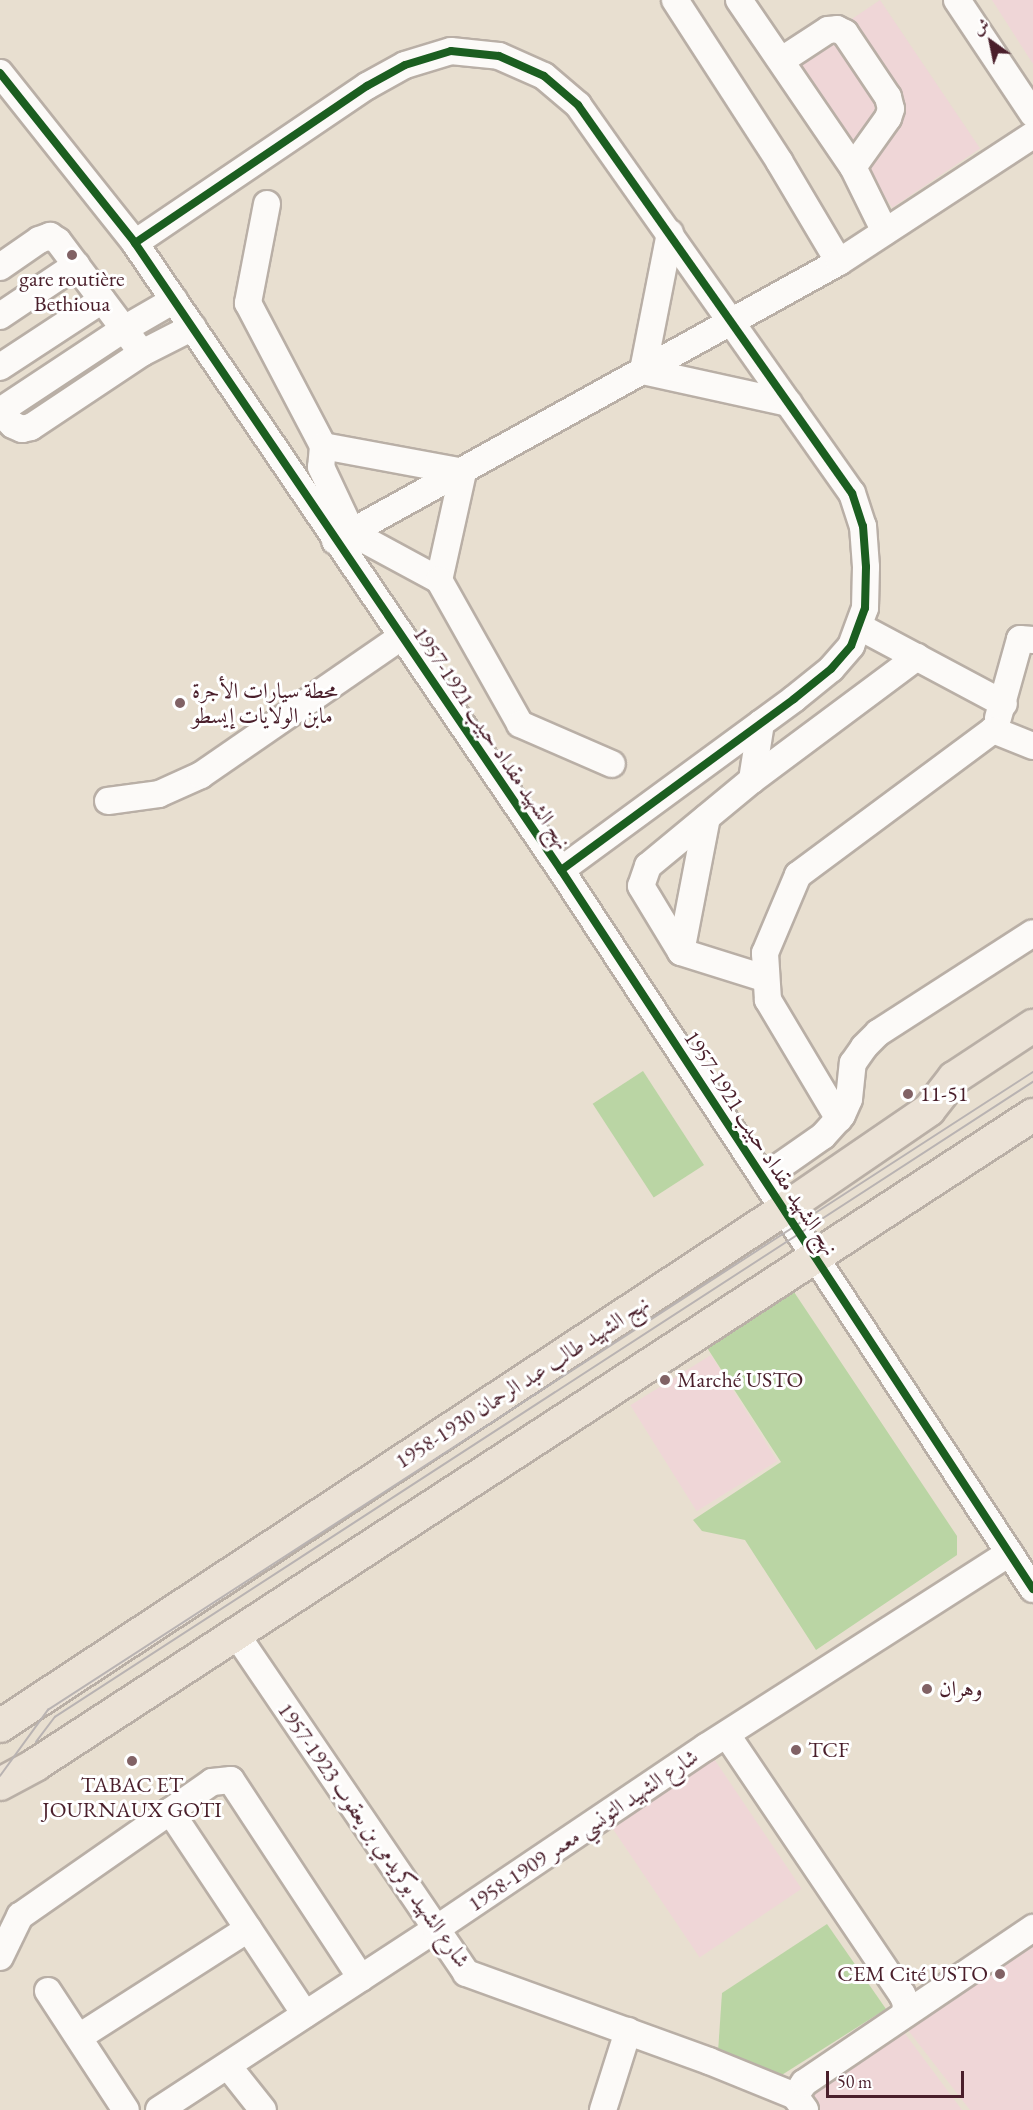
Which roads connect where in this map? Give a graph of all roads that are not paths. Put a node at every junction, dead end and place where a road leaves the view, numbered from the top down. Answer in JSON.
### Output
{"nodes":[{"id":1,"x":675,"y":0,"type":"edge"},
{"id":2,"x":739,"y":0,"type":"edge"},
{"id":3,"x":957,"y":0,"type":"edge"},
{"id":4,"x":782,"y":60,"type":"junction"},
{"id":5,"x":0,"y":73,"type":"edge"},
{"id":6,"x":1033,"y":114,"type":"edge"},
{"id":7,"x":1033,"y":135,"type":"edge"},
{"id":8,"x":853,"y":167,"type":"junction"},
{"id":9,"x":267,"y":204,"type":"dead end"},
{"id":10,"x":885,"y":232,"type":"junction"},
{"id":11,"x":670,"y":233,"type":"junction"},
{"id":12,"x":135,"y":243,"type":"junction"},
{"id":13,"x":839,"y":262,"type":"junction"},
{"id":14,"x":76,"y":265,"type":"junction"},
{"id":15,"x":0,"y":267,"type":"edge"},
{"id":16,"x":102,"y":300,"type":"junction"},
{"id":17,"x":174,"y":300,"type":"junction"},
{"id":18,"x":0,"y":316,"type":"edge"},
{"id":19,"x":733,"y":321,"type":"junction"},
{"id":20,"x":193,"y":327,"type":"junction"},
{"id":21,"x":124,"y":328,"type":"junction"},
{"id":22,"x":142,"y":353,"type":"junction"},
{"id":23,"x":0,"y":367,"type":"edge"},
{"id":24,"x":643,"y":371,"type":"junction"},
{"id":25,"x":789,"y":403,"type":"junction"},
{"id":26,"x":0,"y":411,"type":"edge"},
{"id":27,"x":323,"y":446,"type":"junction"},
{"id":28,"x":463,"y":472,"type":"junction"},
{"id":29,"x":344,"y":537,"type":"junction"},
{"id":30,"x":439,"y":580,"type":"junction"},
{"id":31,"x":860,"y":627,"type":"junction"},
{"id":32,"x":401,"y":637,"type":"junction"},
{"id":33,"x":1033,"y":640,"type":"edge"},
{"id":34,"x":917,"y":657,"type":"junction"},
{"id":35,"x":1004,"y":704,"type":"junction"},
{"id":36,"x":761,"y":723,"type":"junction"},
{"id":37,"x":993,"y":730,"type":"junction"},
{"id":38,"x":1033,"y":746,"type":"edge"},
{"id":39,"x":612,"y":764,"type":"dead end"},
{"id":40,"x":752,"y":780,"type":"junction"},
{"id":41,"x":108,"y":801,"type":"dead end"},
{"id":42,"x":707,"y":817,"type":"junction"},
{"id":43,"x":561,"y":870,"type":"junction"},
{"id":44,"x":1033,"y":933,"type":"edge"},
{"id":45,"x":681,"y":952,"type":"junction"},
{"id":46,"x":764,"y":978,"type":"junction"},
{"id":47,"x":1033,"y":1026,"type":"edge"},
{"id":48,"x":1033,"y":1115,"type":"edge"},
{"id":49,"x":839,"y":1119,"type":"junction"},
{"id":50,"x":763,"y":1178,"type":"junction"},
{"id":51,"x":783,"y":1210,"type":"junction"},
{"id":52,"x":815,"y":1258,"type":"junction"},
{"id":53,"x":1009,"y":1553,"type":"junction"},
{"id":54,"x":1033,"y":1589,"type":"edge"},
{"id":55,"x":236,"y":1634,"type":"junction"},
{"id":56,"x":0,"y":1726,"type":"edge"},
{"id":57,"x":727,"y":1735,"type":"junction"},
{"id":58,"x":0,"y":1784,"type":"edge"},
{"id":59,"x":170,"y":1811,"type":"junction"},
{"id":60,"x":1033,"y":1928,"type":"edge"},
{"id":61,"x":248,"y":1929,"type":"junction"},
{"id":62,"x":436,"y":1929,"type":"junction"},
{"id":63,"x":0,"y":1958,"type":"edge"},
{"id":64,"x":361,"y":1978,"type":"junction"},
{"id":65,"x":48,"y":1991,"type":"dead end"},
{"id":66,"x":305,"y":2014,"type":"junction"},
{"id":67,"x":905,"y":2014,"type":"junction"},
{"id":68,"x":628,"y":2031,"type":"junction"},
{"id":69,"x":79,"y":2037,"type":"junction"},
{"id":70,"x":228,"y":2066,"type":"junction"},
{"id":71,"x":800,"y":2103,"type":"edge"},
{"id":72,"x":126,"y":2110,"type":"edge"},
{"id":73,"x":159,"y":2110,"type":"edge"},
{"id":74,"x":263,"y":2110,"type":"edge"},
{"id":75,"x":603,"y":2110,"type":"edge"}],
"edges":[{"from":1,"to":13,"type":"street"},
{"from":2,"to":4,"type":"street"},
{"from":3,"to":6,"type":"street"},
{"from":4,"to":8,"type":"street"},
{"from":4,"to":8,"type":"street"},
{"from":5,"to":12,"type":"street","name":"نهج الشهيد مقداد حبيب 1921-1957"},
{"from":7,"to":10,"type":"street"},
{"from":8,"to":10,"type":"street"},
{"from":9,"to":27,"type":"street"},
{"from":10,"to":13,"type":"street"},
{"from":11,"to":12,"type":"street"},
{"from":11,"to":19,"type":"street"},
{"from":11,"to":24,"type":"street"},
{"from":12,"to":17,"type":"street","name":"نهج الشهيد مقداد حبيب 1921-1957"},
{"from":13,"to":19,"type":"street"},
{"from":14,"to":15,"type":"street"},
{"from":14,"to":16,"type":"street"},
{"from":14,"to":18,"type":"street"},
{"from":16,"to":21,"type":"street"},
{"from":16,"to":23,"type":"street"},
{"from":17,"to":20,"type":"street","name":"نهج الشهيد مقداد حبيب 1921-1957"},
{"from":17,"to":21,"type":"street"},
{"from":19,"to":24,"type":"street"},
{"from":19,"to":25,"type":"street"},
{"from":20,"to":22,"type":"street"},
{"from":20,"to":29,"type":"street","name":"نهج الشهيد مقداد حبيب 1921-1957"},
{"from":21,"to":22,"type":"street"},
{"from":21,"to":26,"type":"street"},
{"from":22,"to":26,"type":"street"},
{"from":24,"to":25,"type":"street"},
{"from":24,"to":28,"type":"street"},
{"from":25,"to":31,"type":"street"},
{"from":27,"to":28,"type":"street"},
{"from":27,"to":29,"type":"street"},
{"from":28,"to":29,"type":"street"},
{"from":28,"to":30,"type":"street"},
{"from":29,"to":30,"type":"street"},
{"from":29,"to":32,"type":"street","name":"نهج الشهيد مقداد حبيب 1921-1957"},
{"from":30,"to":39,"type":"street"},
{"from":31,"to":34,"type":"street"},
{"from":31,"to":36,"type":"street"},
{"from":32,"to":41,"type":"street"},
{"from":32,"to":43,"type":"street","name":"نهج الشهيد مقداد حبيب 1921-1957"},
{"from":33,"to":35,"type":"street"},
{"from":34,"to":35,"type":"street"},
{"from":34,"to":40,"type":"street"},
{"from":35,"to":37,"type":"street"},
{"from":36,"to":40,"type":"street"},
{"from":36,"to":43,"type":"street"},
{"from":37,"to":38,"type":"street"},
{"from":37,"to":46,"type":"street"},
{"from":40,"to":42,"type":"street"},
{"from":42,"to":45,"type":"street"},
{"from":42,"to":45,"type":"street"},
{"from":43,"to":50,"type":"street","name":"نهج الشهيد مقداد حبيب 1921-1957"},
{"from":44,"to":49,"type":"street"},
{"from":45,"to":46,"type":"street"},
{"from":46,"to":49,"type":"street"},
{"from":47,"to":51,"type":"main road","name":"نهج الشهيد طالب عبد الرحمان 1930-1958"},
{"from":48,"to":52,"type":"main road"},
{"from":49,"to":50,"type":"street"},
{"from":50,"to":51,"type":"street","name":"نهج الشهيد مقداد حبيب 1921-1957"},
{"from":51,"to":52,"type":"street","name":"نهج الشهيد مقداد حبيب 1921-1957"},
{"from":51,"to":56,"type":"main road","name":"نهج الشهيد طالب عبد الرحمان 1930-1958"},
{"from":52,"to":53,"type":"street","name":"نهج الشهيد مقداد حبيب 1921-1957"},
{"from":52,"to":55,"type":"main road"},
{"from":53,"to":54,"type":"street","name":"نهج الشهيد مقداد حبيب 1921-1957"},
{"from":53,"to":57,"type":"street","name":"شارع الشهيد التونسي معمر 1909-1958"},
{"from":55,"to":58,"type":"main road"},
{"from":55,"to":62,"type":"street","name":"شارع الشهيد بوكريدمي بن يعقوب 1923-1957"},
{"from":57,"to":62,"type":"street","name":"شارع الشهيد التونسي معمر 1909-1958"},
{"from":57,"to":67,"type":"street"},
{"from":59,"to":61,"type":"street"},
{"from":59,"to":63,"type":"street"},
{"from":59,"to":64,"type":"street"},
{"from":60,"to":67,"type":"street"},
{"from":61,"to":66,"type":"street"},
{"from":61,"to":69,"type":"street"},
{"from":62,"to":64,"type":"street","name":"شارع الشهيد التونسي معمر 1909-1958"},
{"from":62,"to":68,"type":"street","name":"شارع الشهيد بوكريدمي بن يعقوب 1923-1957"},
{"from":64,"to":66,"type":"street","name":"شارع الشهيد التونسي معمر 1909-1958"},
{"from":65,"to":69,"type":"street"},
{"from":66,"to":70,"type":"street","name":"شارع الشهيد التونسي معمر 1909-1958"},
{"from":67,"to":71,"type":"street"},
{"from":68,"to":71,"type":"street","name":"شارع الشهيد بوكريدمي بن يعقوب 1923-1957"},
{"from":68,"to":75,"type":"street"},
{"from":69,"to":72,"type":"street"},
{"from":70,"to":73,"type":"street","name":"شارع الشهيد التونسي معمر 1909-1958"},
{"from":70,"to":74,"type":"street"}]}
